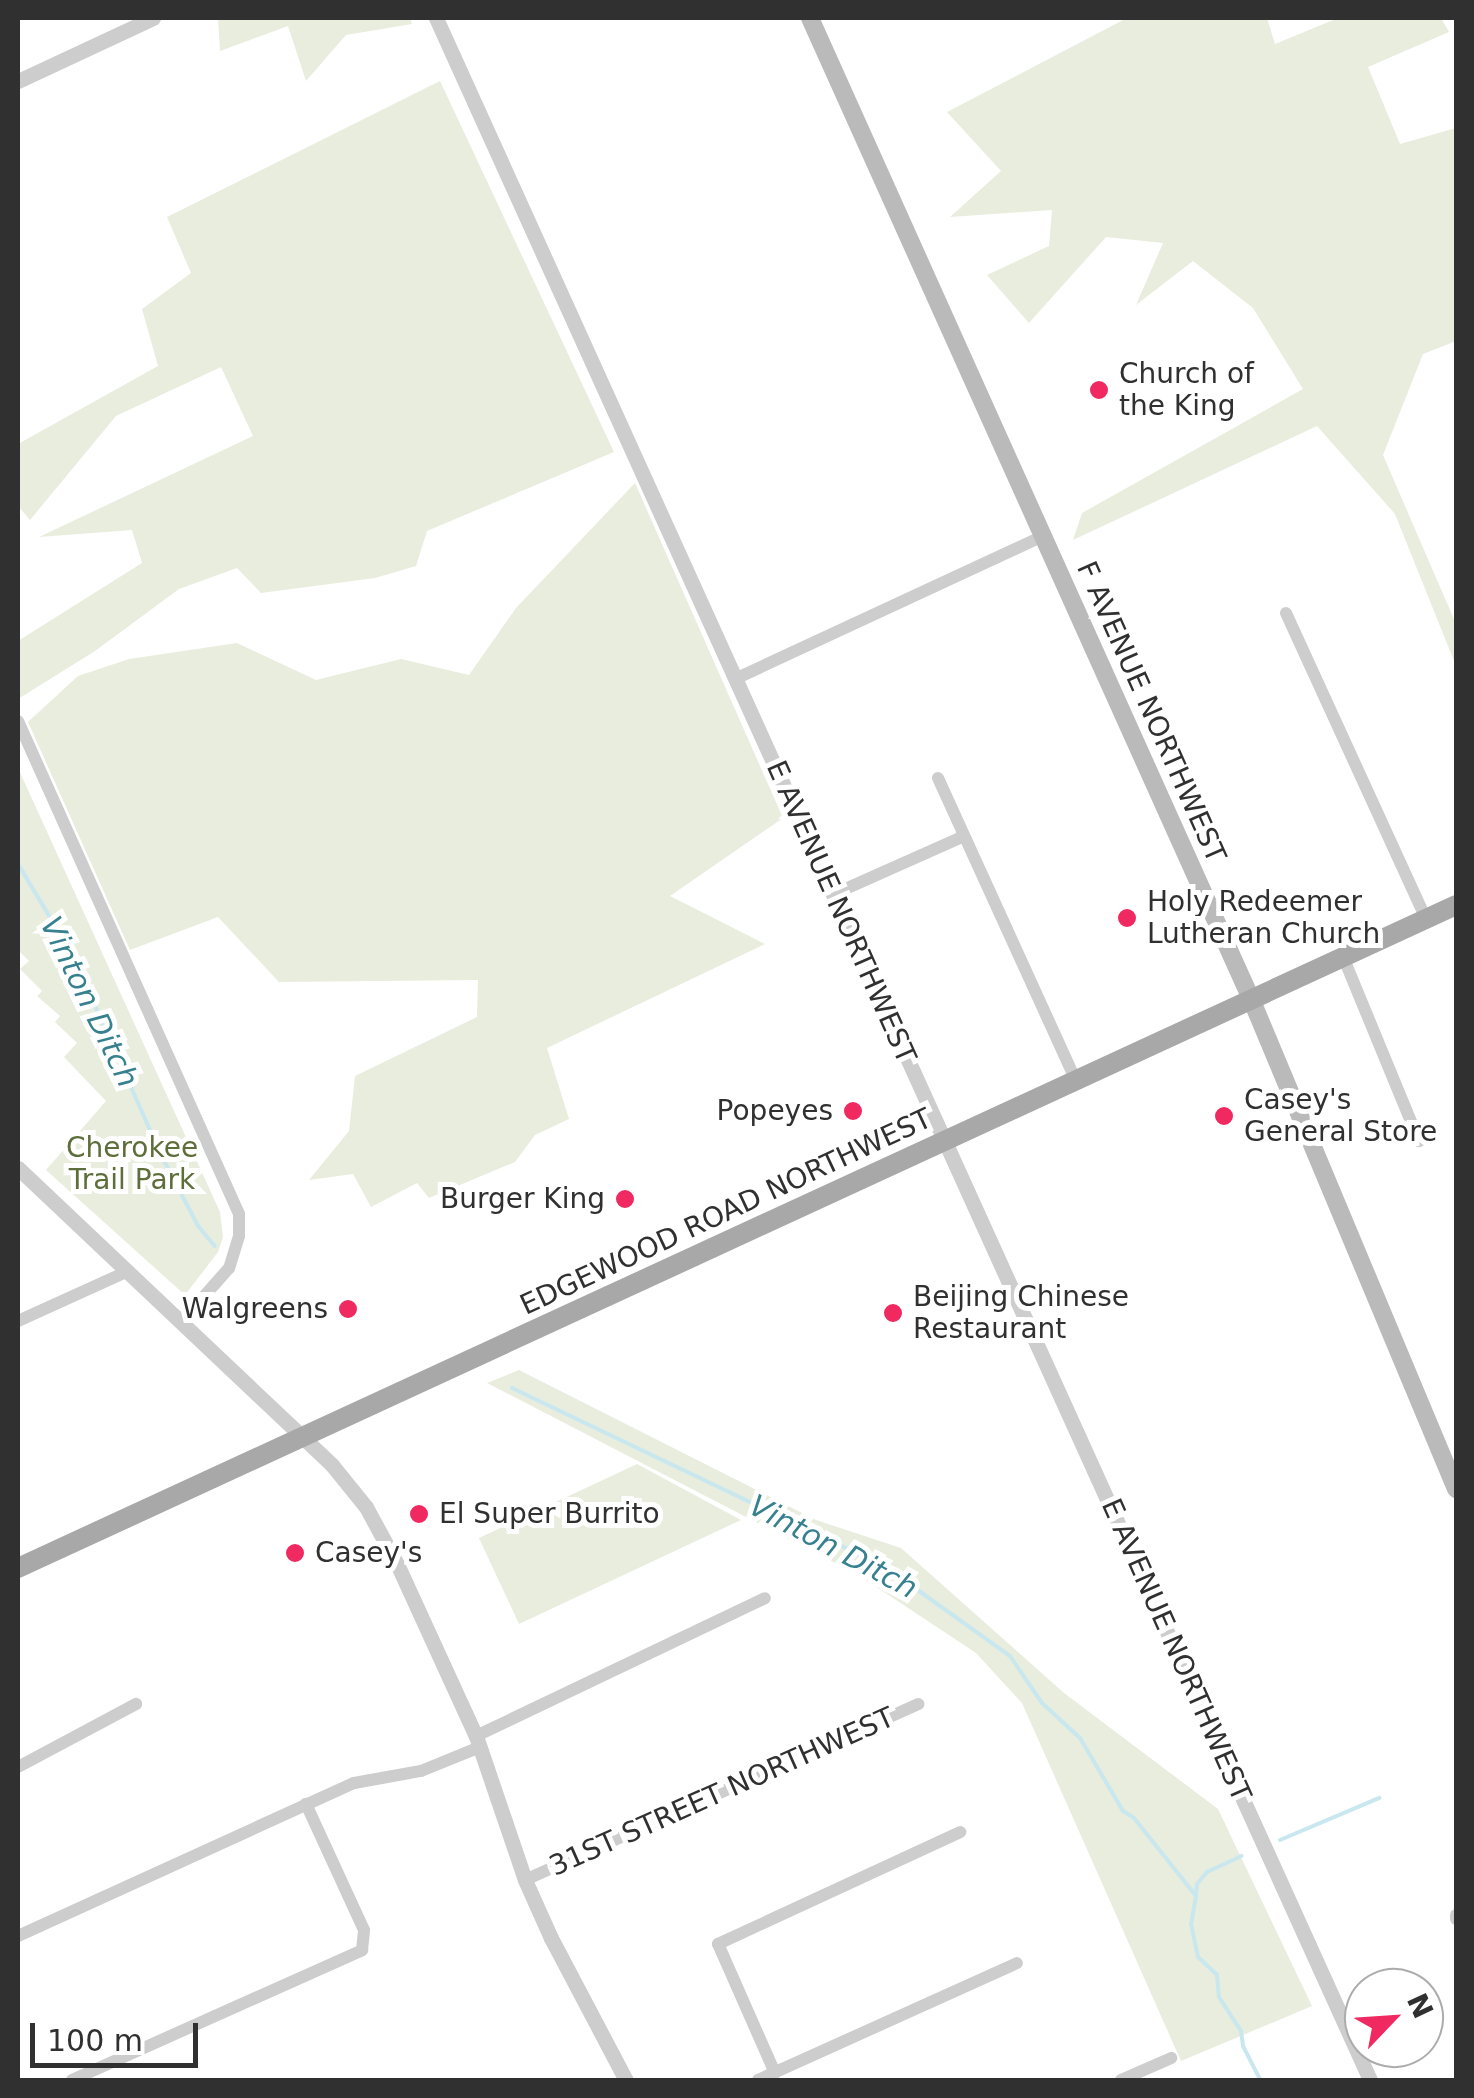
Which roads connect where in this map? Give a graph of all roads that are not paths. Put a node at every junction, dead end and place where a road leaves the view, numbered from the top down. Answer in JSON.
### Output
{"nodes":[{"id":1,"x":153,"y":18,"type":"edge"},
{"id":2,"x":436,"y":18,"type":"edge"},
{"id":3,"x":810,"y":18,"type":"edge"},
{"id":4,"x":18,"y":80,"type":"edge"},
{"id":5,"x":1042,"y":537,"type":"junction"},
{"id":6,"x":1286,"y":613,"type":"dead end"},
{"id":7,"x":734,"y":679,"type":"junction"},
{"id":8,"x":18,"y":721,"type":"edge"},
{"id":9,"x":938,"y":778,"type":"dead end"},
{"id":10,"x":964,"y":836,"type":"junction"},
{"id":11,"x":834,"y":894,"type":"junction"},
{"id":12,"x":1456,"y":905,"type":"edge"},
{"id":13,"x":1426,"y":919,"type":"junction"},
{"id":14,"x":1344,"y":959,"type":"junction"},
{"id":15,"x":1252,"y":1001,"type":"junction"},
{"id":16,"x":1076,"y":1082,"type":"junction"},
{"id":17,"x":945,"y":1141,"type":"junction"},
{"id":18,"x":1419,"y":1141,"type":"dead end"},
{"id":19,"x":18,"y":1171,"type":"edge"},
{"id":20,"x":128,"y":1270,"type":"junction"},
{"id":21,"x":183,"y":1320,"type":"junction"},
{"id":22,"x":18,"y":1321,"type":"edge"},
{"id":23,"x":302,"y":1436,"type":"junction"},
{"id":24,"x":1456,"y":1488,"type":"edge"},
{"id":25,"x":18,"y":1568,"type":"edge"},
{"id":26,"x":765,"y":1598,"type":"dead end"},
{"id":27,"x":136,"y":1704,"type":"dead end"},
{"id":28,"x":918,"y":1704,"type":"dead end"},
{"id":29,"x":478,"y":1741,"type":"junction"},
{"id":30,"x":18,"y":1766,"type":"edge"},
{"id":31,"x":306,"y":1804,"type":"junction"},
{"id":32,"x":960,"y":1832,"type":"dead end"},
{"id":33,"x":526,"y":1880,"type":"junction"},
{"id":34,"x":18,"y":1936,"type":"edge"},
{"id":35,"x":1017,"y":1963,"type":"dead end"},
{"id":36,"x":1170,"y":2058,"type":"dead end"},
{"id":37,"x":1156,"y":2064,"type":"junction"},
{"id":38,"x":774,"y":2072,"type":"junction"},
{"id":39,"x":72,"y":2080,"type":"edge"},
{"id":40,"x":626,"y":2080,"type":"edge"},
{"id":41,"x":758,"y":2080,"type":"edge"},
{"id":42,"x":1121,"y":2080,"type":"edge"},
{"id":43,"x":1163,"y":2080,"type":"edge"},
{"id":44,"x":1370,"y":2080,"type":"edge"}],
"edges":[{"from":1,"to":4,"type":"street"},
{"from":2,"to":7,"type":"street","name":"E AVENUE NORTHWEST"},
{"from":3,"to":5,"type":"main road","name":"F AVENUE NORTHWEST"},
{"from":5,"to":7,"type":"street"},
{"from":5,"to":15,"type":"main road","name":"F AVENUE NORTHWEST"},
{"from":6,"to":13,"type":"street"},
{"from":7,"to":11,"type":"street","name":"E AVENUE NORTHWEST"},
{"from":8,"to":21,"type":"street"},
{"from":9,"to":10,"type":"street"},
{"from":10,"to":11,"type":"street"},
{"from":10,"to":16,"type":"street"},
{"from":11,"to":17,"type":"street","name":"E AVENUE NORTHWEST"},
{"from":12,"to":13,"type":"main road","name":"EDGEWOOD ROAD NORTHWEST"},
{"from":13,"to":14,"type":"main road","name":"EDGEWOOD ROAD NORTHWEST"},
{"from":14,"to":15,"type":"main road","name":"EDGEWOOD ROAD NORTHWEST"},
{"from":14,"to":18,"type":"street"},
{"from":15,"to":16,"type":"main road","name":"EDGEWOOD ROAD NORTHWEST"},
{"from":15,"to":24,"type":"main road","name":"F AVENUE NORTHWEST"},
{"from":16,"to":17,"type":"main road","name":"EDGEWOOD ROAD NORTHWEST"},
{"from":17,"to":23,"type":"main road","name":"EDGEWOOD ROAD NORTHWEST"},
{"from":17,"to":44,"type":"street","name":"E AVENUE NORTHWEST"},
{"from":19,"to":20,"type":"street"},
{"from":20,"to":21,"type":"street"},
{"from":20,"to":22,"type":"street"},
{"from":21,"to":23,"type":"street"},
{"from":23,"to":25,"type":"main road","name":"EDGEWOOD ROAD NORTHWEST"},
{"from":23,"to":29,"type":"street"},
{"from":26,"to":29,"type":"street"},
{"from":27,"to":30,"type":"street"},
{"from":28,"to":33,"type":"street","name":"31ST STREET NORTHWEST"},
{"from":29,"to":31,"type":"street"},
{"from":29,"to":33,"type":"street"},
{"from":31,"to":34,"type":"street"},
{"from":31,"to":39,"type":"street"},
{"from":32,"to":38,"type":"street"},
{"from":33,"to":40,"type":"street"},
{"from":35,"to":38,"type":"street"},
{"from":36,"to":37,"type":"street"},
{"from":37,"to":42,"type":"street"},
{"from":37,"to":43,"type":"street"},
{"from":38,"to":41,"type":"street"}]}
